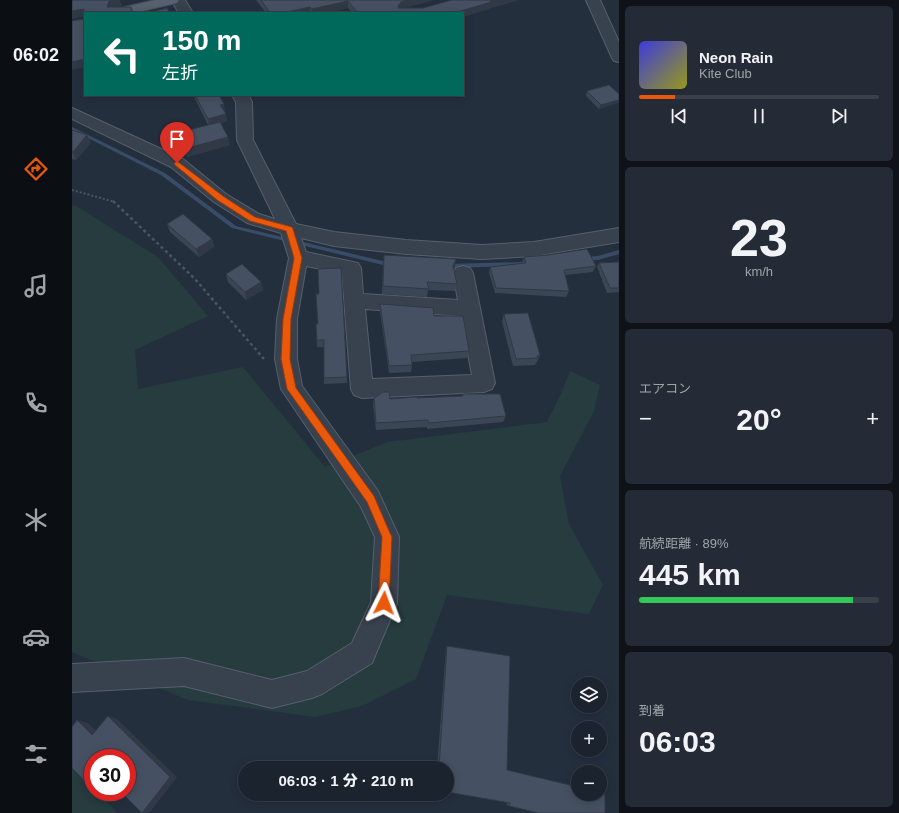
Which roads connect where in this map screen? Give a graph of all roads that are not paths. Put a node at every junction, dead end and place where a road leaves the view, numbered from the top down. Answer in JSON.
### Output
{"nodes":[{"id":1,"x":172,"y":0,"type":"edge"},
{"id":2,"x":178,"y":0,"type":"edge"},
{"id":3,"x":593,"y":0,"type":"edge"},
{"id":4,"x":121,"y":12,"type":"edge"},
{"id":5,"x":185,"y":12,"type":"edge"},
{"id":6,"x":619,"y":58,"type":"edge"},
{"id":7,"x":241,"y":96,"type":"edge"},
{"id":8,"x":72,"y":113,"type":"edge"},
{"id":9,"x":289,"y":229,"type":"junction"},
{"id":10,"x":619,"y":236,"type":"edge"},
{"id":11,"x":298,"y":258,"type":"junction"},
{"id":12,"x":463,"y":272,"type":"dead end"},
{"id":13,"x":354,"y":301,"type":"junction"},
{"id":14,"x":470,"y":309,"type":"junction"},
{"id":15,"x":72,"y":678,"type":"edge"}],
"edges":[{"from":1,"to":4,"type":"main road"},
{"from":2,"to":5,"type":"street"},
{"from":3,"to":6,"type":"street"},
{"from":7,"to":9,"type":"street"},
{"from":8,"to":9,"type":"street"},
{"from":9,"to":10,"type":"street"},
{"from":9,"to":11,"type":"street"},
{"from":11,"to":13,"type":"street"},
{"from":11,"to":15,"type":"street"},
{"from":12,"to":14,"type":"street"},
{"from":13,"to":14,"type":"street"},
{"from":13,"to":14,"type":"street"}]}
